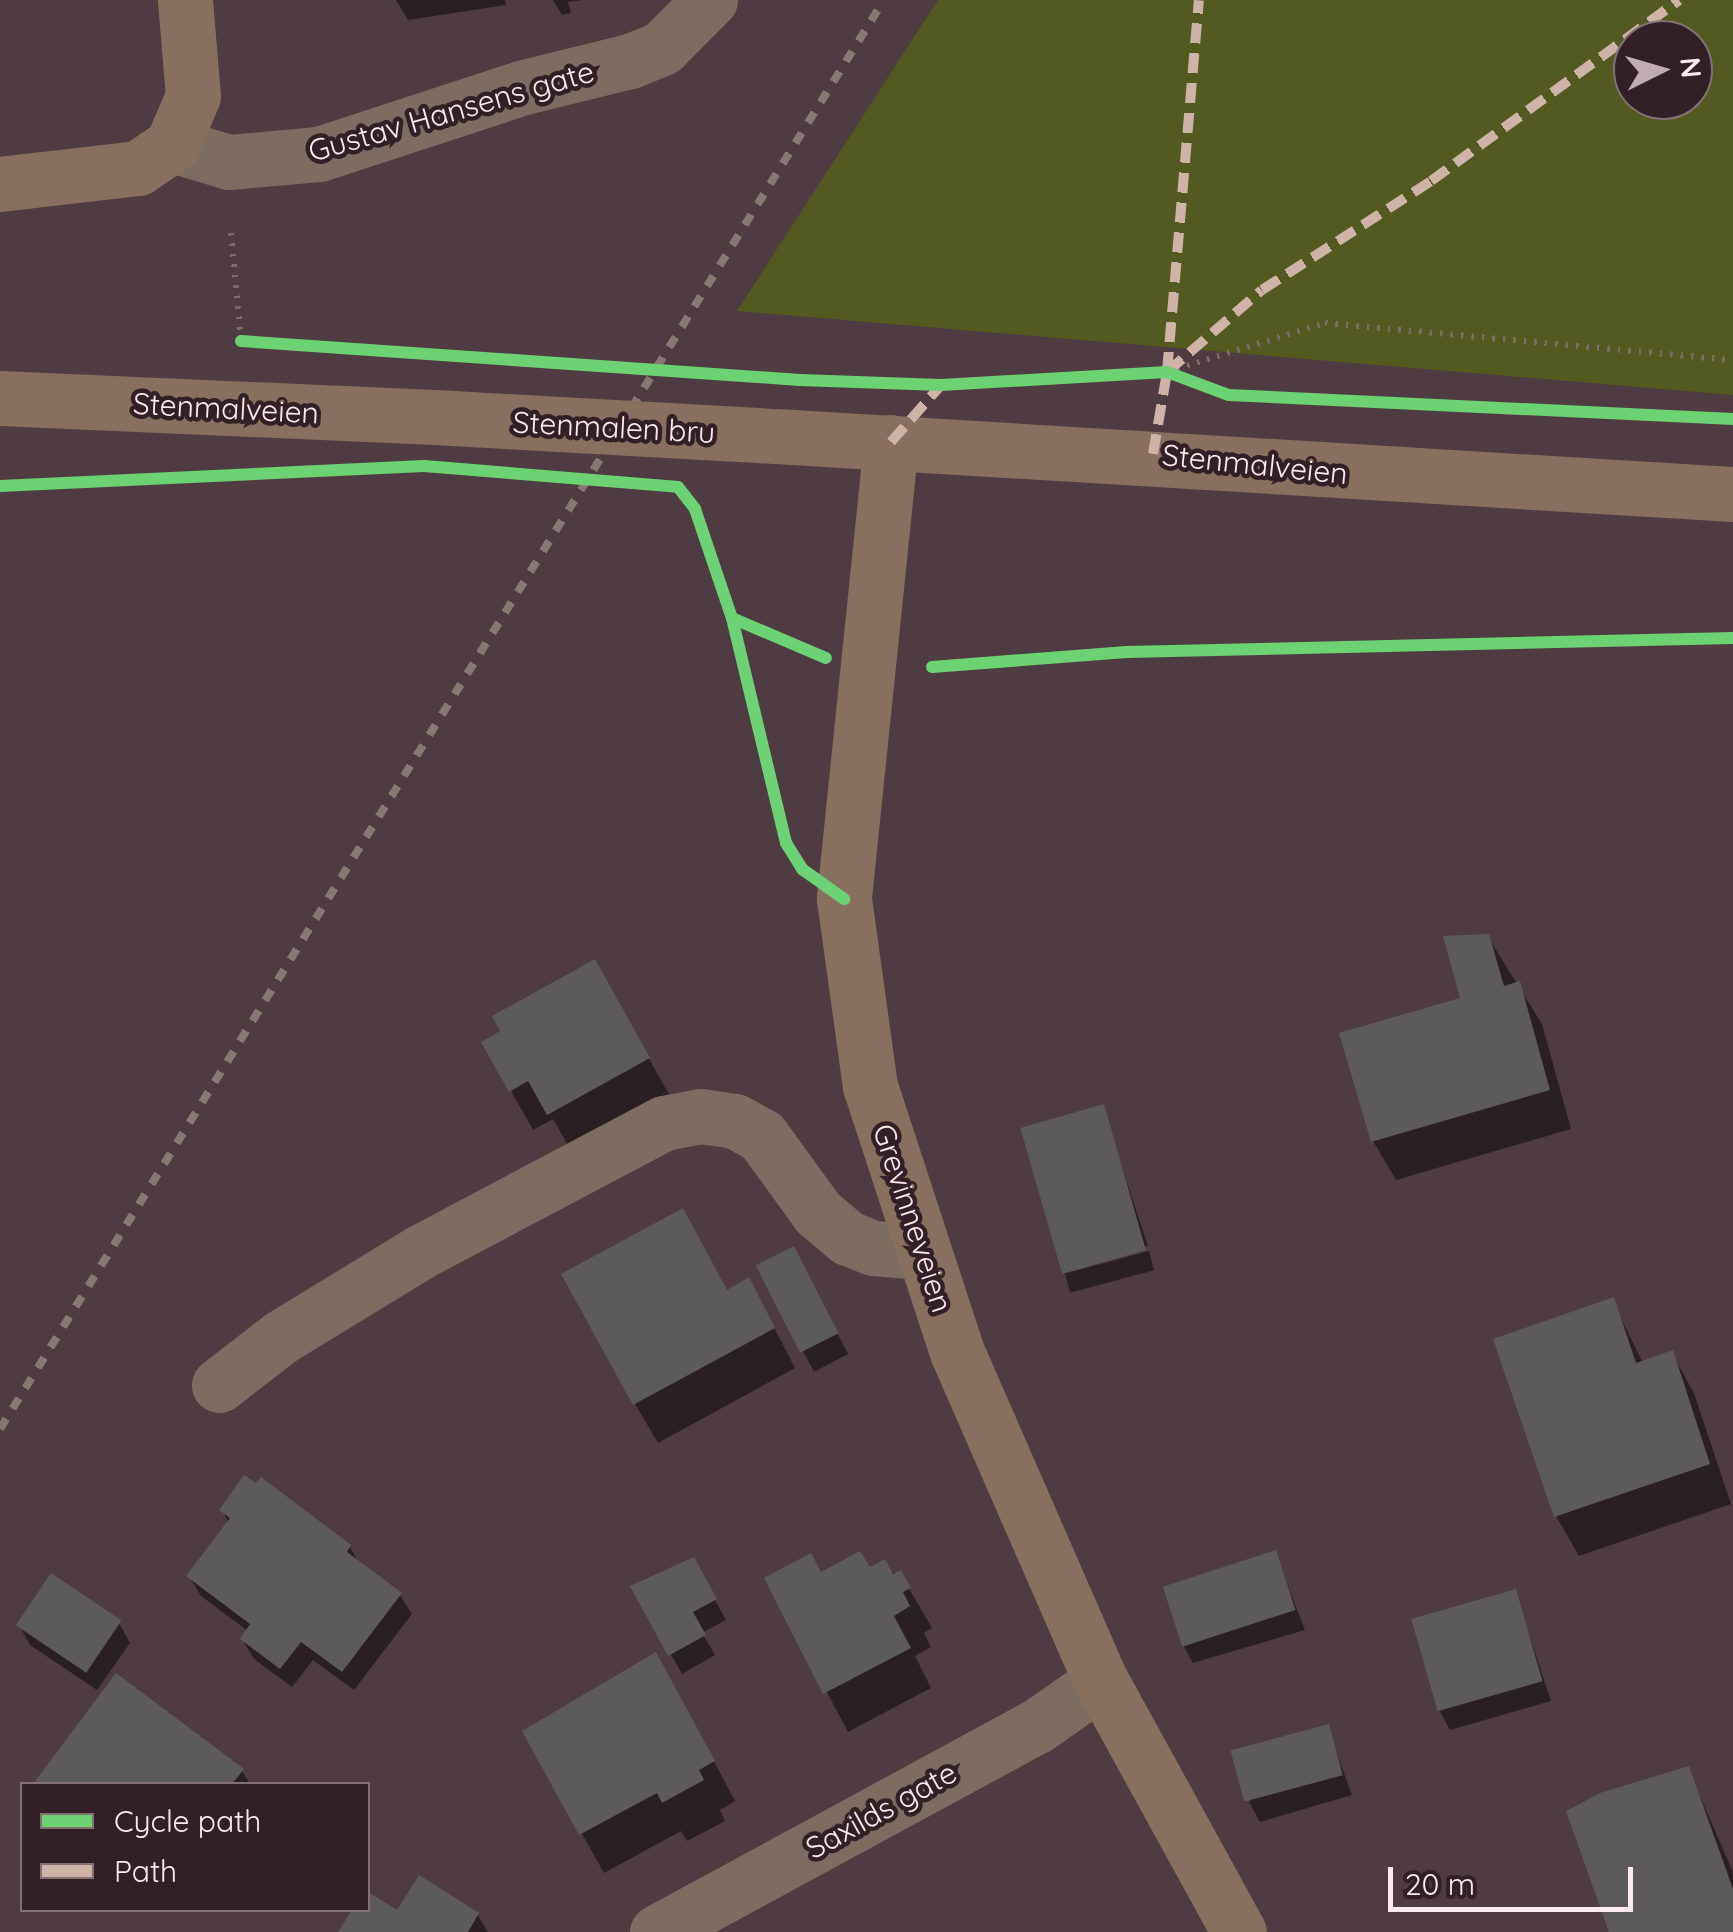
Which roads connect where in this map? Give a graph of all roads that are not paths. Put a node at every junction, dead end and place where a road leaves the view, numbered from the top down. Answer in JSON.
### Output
{"nodes":[{"id":1,"x":185,"y":0,"type":"edge"},
{"id":2,"x":710,"y":0,"type":"edge"},
{"id":3,"x":172,"y":145,"type":"junction"},
{"id":4,"x":0,"y":184,"type":"edge"},
{"id":5,"x":0,"y":398,"type":"edge"},
{"id":6,"x":452,"y":418,"type":"joint"},
{"id":7,"x":776,"y":436,"type":"joint"},
{"id":8,"x":891,"y":442,"type":"junction"},
{"id":9,"x":1733,"y":494,"type":"edge"},
{"id":10,"x":923,"y":1252,"type":"junction"},
{"id":11,"x":219,"y":1385,"type":"dead end"},
{"id":12,"x":1101,"y":1681,"type":"junction"},
{"id":13,"x":657,"y":1932,"type":"edge"},
{"id":14,"x":1239,"y":1932,"type":"edge"}],
"edges":[{"from":1,"to":3,"type":"main road"},
{"from":2,"to":3,"type":"street","name":"Gustav Hansens gate"},
{"from":3,"to":4,"type":"main road"},
{"from":5,"to":6,"type":"main road","name":"Stenmalveien"},
{"from":6,"to":7,"type":"main road","name":"Stenmalen bru","bridge":true},
{"from":7,"to":8,"type":"main road","name":"Stenmalveien"},
{"from":8,"to":9,"type":"main road","name":"Stenmalveien"},
{"from":8,"to":10,"type":"main road","name":"Grevinneveien"},
{"from":10,"to":11,"type":"street"},
{"from":10,"to":12,"type":"main road","name":"Grevinneveien"},
{"from":12,"to":13,"type":"street","name":"Saxilds gate"},
{"from":12,"to":14,"type":"main road","name":"Grevinneveien"}]}
